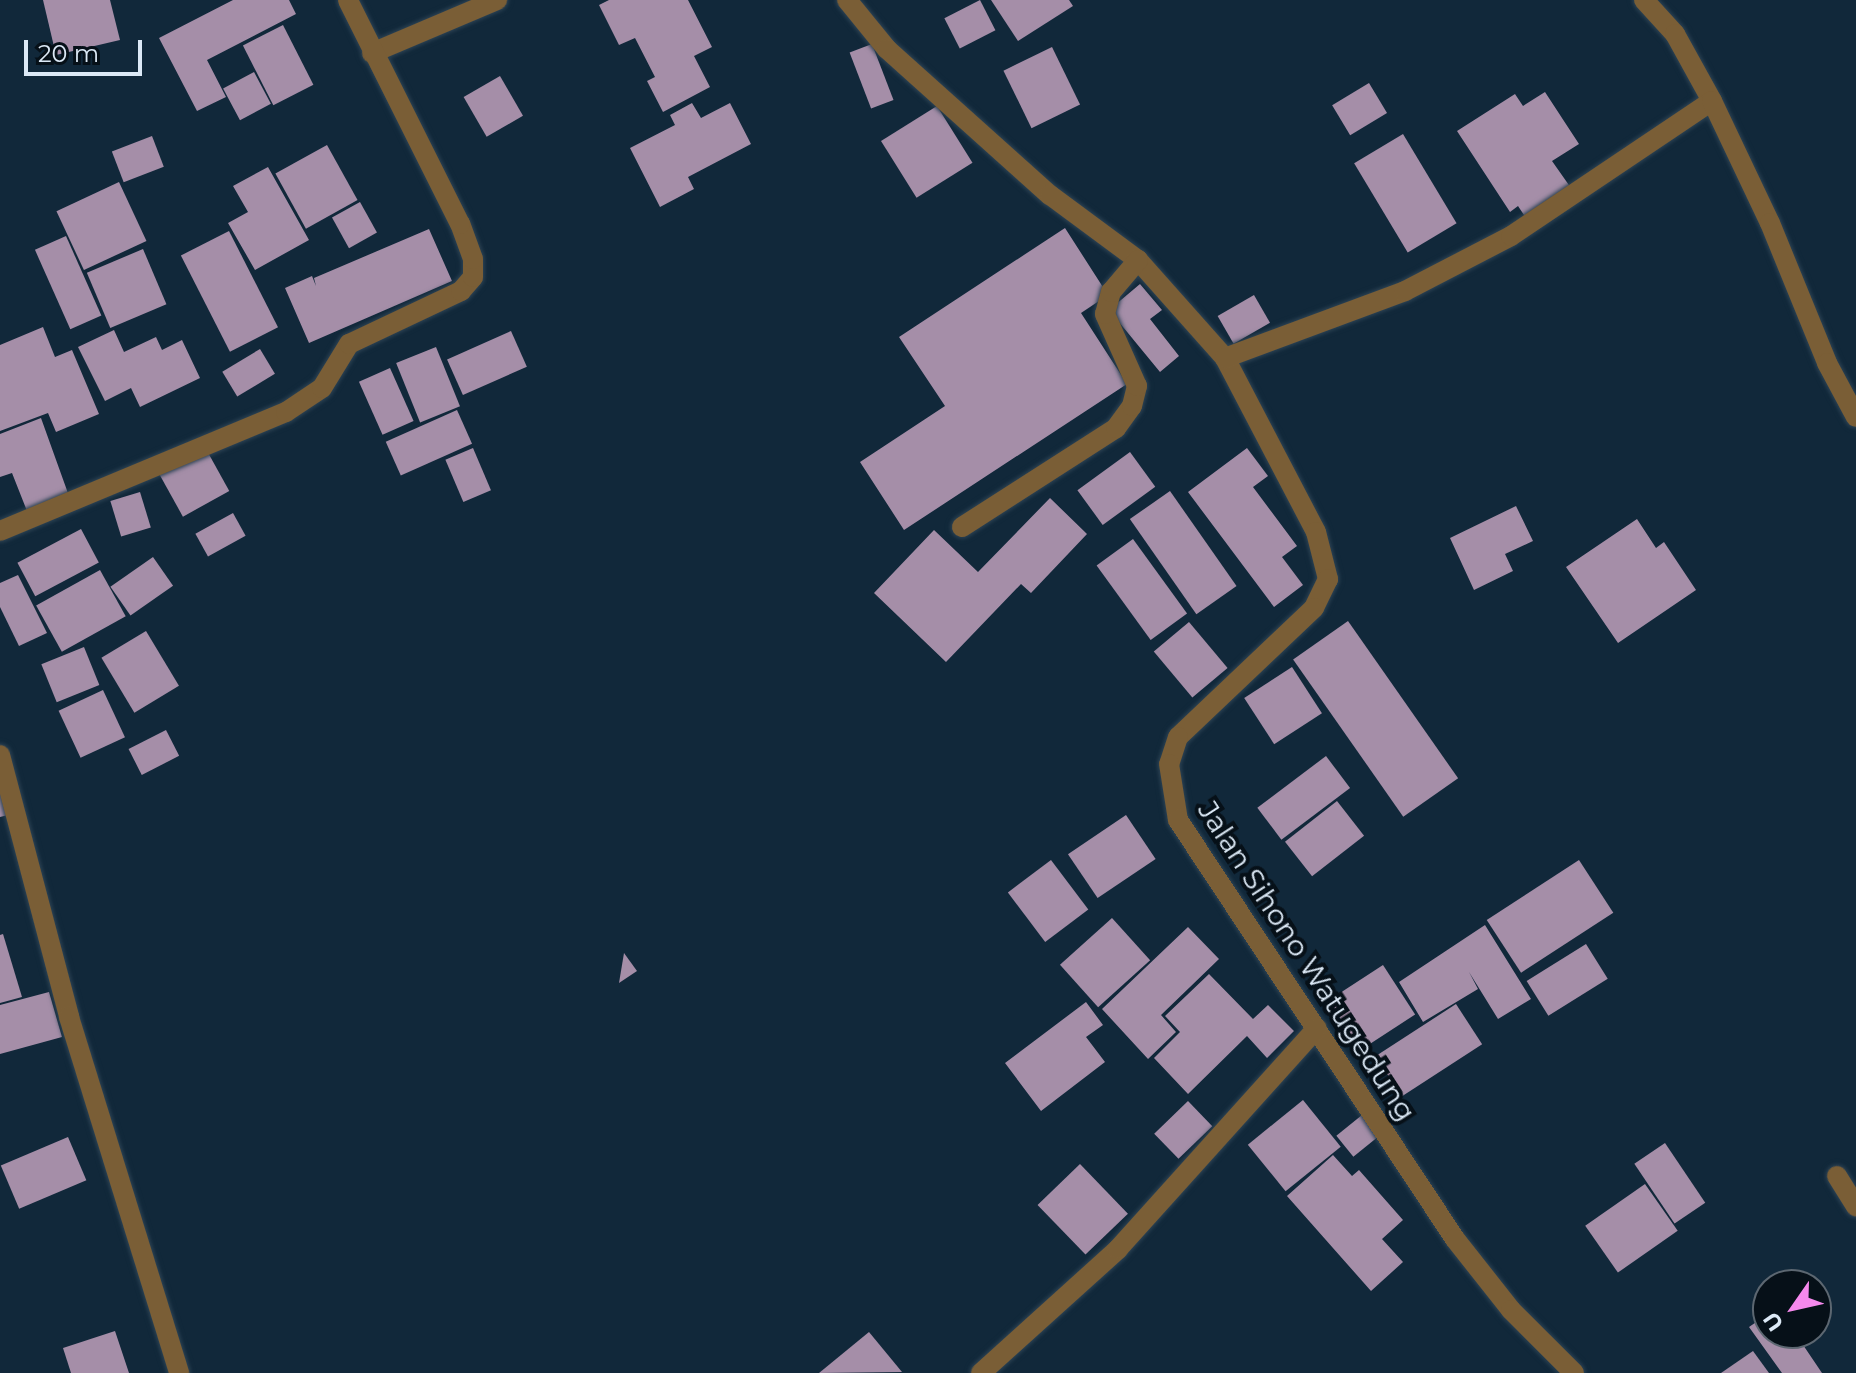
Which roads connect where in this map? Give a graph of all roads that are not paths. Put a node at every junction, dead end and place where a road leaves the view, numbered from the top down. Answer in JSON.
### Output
{"nodes":[{"id":1,"x":348,"y":0,"type":"edge"},
{"id":2,"x":497,"y":0,"type":"edge"},
{"id":3,"x":847,"y":0,"type":"edge"},
{"id":4,"x":1644,"y":0,"type":"edge"},
{"id":5,"x":372,"y":53,"type":"junction"},
{"id":6,"x":1712,"y":101,"type":"junction"},
{"id":7,"x":1138,"y":260,"type":"junction"},
{"id":8,"x":1225,"y":358,"type":"junction"},
{"id":9,"x":1856,"y":417,"type":"edge"},
{"id":10,"x":962,"y":527,"type":"dead end"},
{"id":11,"x":0,"y":531,"type":"edge"},
{"id":12,"x":0,"y":755,"type":"edge"},
{"id":13,"x":1317,"y":1028,"type":"junction"},
{"id":14,"x":1837,"y":1176,"type":"dead end"},
{"id":15,"x":1856,"y":1207,"type":"edge"},
{"id":16,"x":179,"y":1373,"type":"edge"},
{"id":17,"x":981,"y":1373,"type":"edge"},
{"id":18,"x":1574,"y":1373,"type":"edge"}],
"edges":[{"from":1,"to":5,"type":"street"},
{"from":2,"to":5,"type":"street"},
{"from":3,"to":7,"type":"street","name":"Jalan Sihono Watugedung"},
{"from":4,"to":6,"type":"street"},
{"from":5,"to":11,"type":"street"},
{"from":6,"to":8,"type":"street"},
{"from":6,"to":9,"type":"street"},
{"from":7,"to":8,"type":"street","name":"Jalan Sihono Watugedung"},
{"from":7,"to":10,"type":"street"},
{"from":8,"to":13,"type":"street","name":"Jalan Sihono Watugedung"},
{"from":12,"to":16,"type":"street"},
{"from":13,"to":17,"type":"street"},
{"from":13,"to":18,"type":"street","name":"Jalan Sihono Watugedung"},
{"from":14,"to":15,"type":"street"}]}
